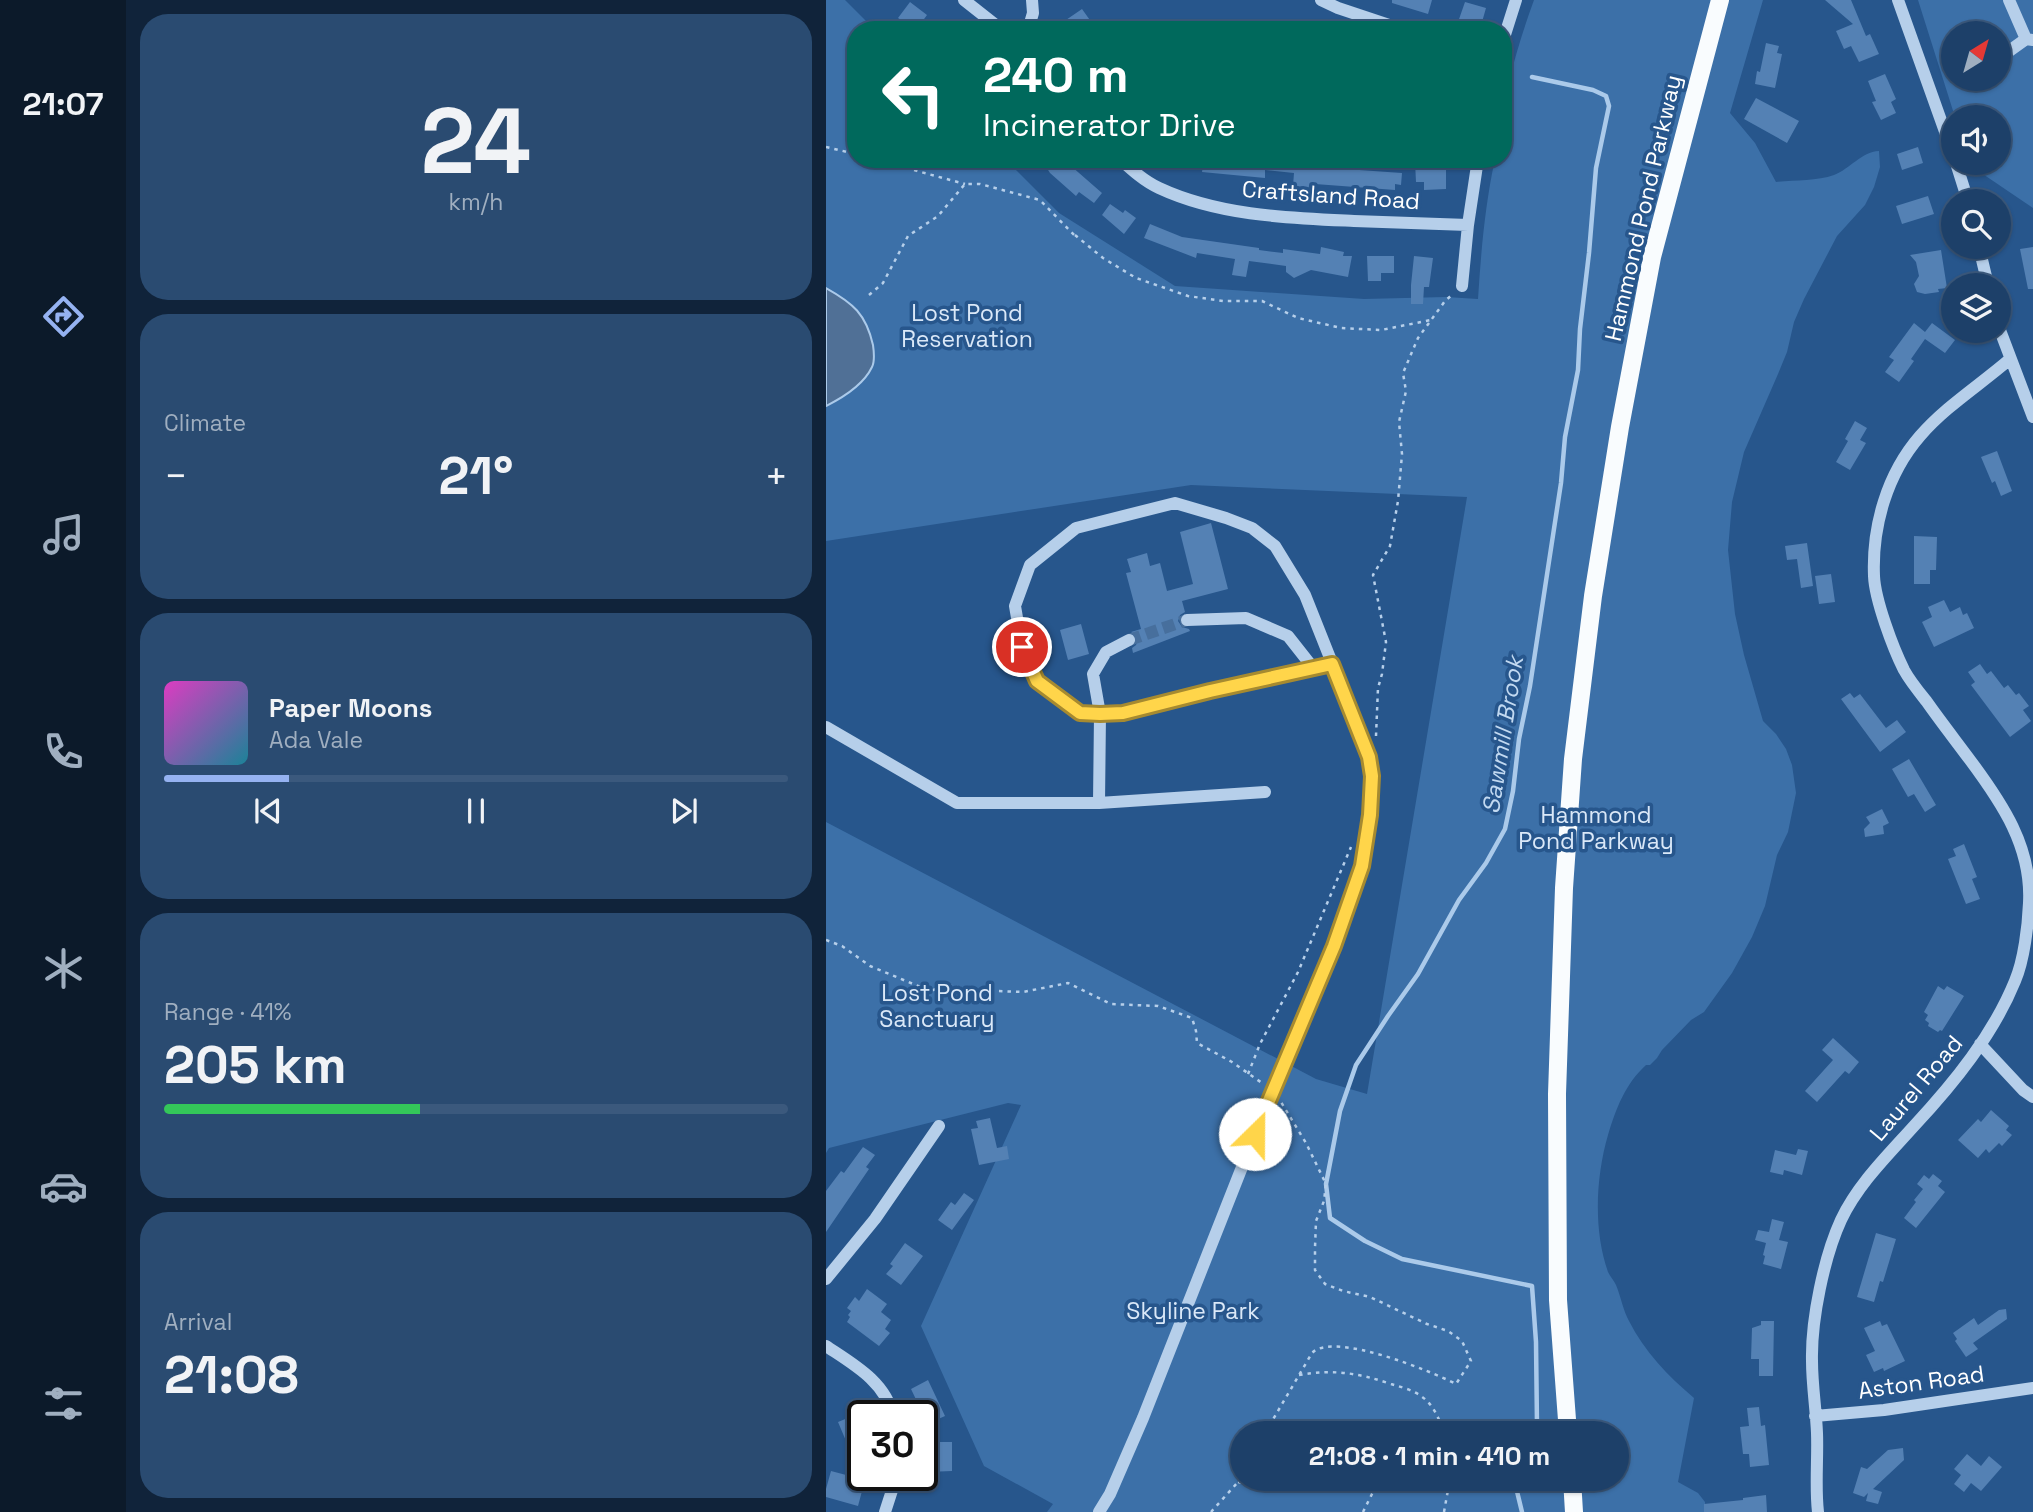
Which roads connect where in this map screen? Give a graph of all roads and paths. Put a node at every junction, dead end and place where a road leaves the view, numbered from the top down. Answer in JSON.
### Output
{"nodes":[{"id":1,"x":964,"y":0,"type":"edge"},
{"id":2,"x":1032,"y":0,"type":"edge"},
{"id":3,"x":1321,"y":0,"type":"edge"},
{"id":4,"x":1516,"y":0,"type":"edge"},
{"id":5,"x":1720,"y":0,"type":"edge"},
{"id":6,"x":1898,"y":0,"type":"edge"},
{"id":7,"x":2009,"y":0,"type":"edge"},
{"id":8,"x":991,"y":21,"type":"edge"},
{"id":9,"x":1030,"y":21,"type":"edge"},
{"id":10,"x":1377,"y":21,"type":"edge"},
{"id":11,"x":1509,"y":21,"type":"edge"},
{"id":12,"x":2030,"y":40,"type":"edge"},
{"id":13,"x":2011,"y":51,"type":"edge"},
{"id":14,"x":1941,"y":120,"type":"edge"},
{"id":15,"x":826,"y":147,"type":"edge"},
{"id":16,"x":847,"y":152,"type":"edge"},
{"id":17,"x":906,"y":168,"type":"edge"},
{"id":18,"x":1130,"y":168,"type":"edge"},
{"id":19,"x":1477,"y":168,"type":"edge"},
{"id":20,"x":964,"y":184,"type":"junction"},
{"id":21,"x":1468,"y":225,"type":"junction"},
{"id":22,"x":1075,"y":235,"type":"dead end"},
{"id":23,"x":1080,"y":241,"type":"junction"},
{"id":24,"x":1462,"y":286,"type":"joint"},
{"id":25,"x":869,"y":295,"type":"dead end"},
{"id":26,"x":1431,"y":320,"type":"junction"},
{"id":27,"x":2004,"y":343,"type":"edge"},
{"id":28,"x":2010,"y":359,"type":"junction"},
{"id":29,"x":2033,"y":417,"type":"edge"},
{"id":30,"x":1187,"y":620,"type":"tunnel mouth"},
{"id":31,"x":1129,"y":640,"type":"tunnel mouth"},
{"id":32,"x":1332,"y":664,"type":"junction"},
{"id":33,"x":1314,"y":669,"type":"junction"},
{"id":34,"x":1100,"y":714,"type":"junction"},
{"id":35,"x":826,"y":727,"type":"edge"},
{"id":36,"x":1369,"y":757,"type":"junction"},
{"id":37,"x":1265,"y":792,"type":"dead end"},
{"id":38,"x":1099,"y":803,"type":"junction"},
{"id":39,"x":1354,"y":840,"type":"dead end"},
{"id":40,"x":826,"y":940,"type":"edge"},
{"id":41,"x":1980,"y":1044,"type":"junction"},
{"id":42,"x":1248,"y":1073,"type":"junction"},
{"id":43,"x":1273,"y":1090,"type":"junction"},
{"id":44,"x":2033,"y":1097,"type":"edge"},
{"id":45,"x":939,"y":1126,"type":"dead end"},
{"id":46,"x":826,"y":1279,"type":"edge"},
{"id":47,"x":826,"y":1346,"type":"edge"},
{"id":48,"x":1299,"y":1375,"type":"junction"},
{"id":49,"x":2033,"y":1388,"type":"edge"},
{"id":50,"x":887,"y":1400,"type":"edge"},
{"id":51,"x":1815,"y":1416,"type":"junction"},
{"id":52,"x":1272,"y":1421,"type":"edge"},
{"id":53,"x":1440,"y":1421,"type":"edge"},
{"id":54,"x":1567,"y":1421,"type":"edge"},
{"id":55,"x":892,"y":1491,"type":"edge"},
{"id":56,"x":1230,"y":1491,"type":"edge"},
{"id":57,"x":1373,"y":1491,"type":"edge"},
{"id":58,"x":1448,"y":1491,"type":"edge"},
{"id":59,"x":1573,"y":1491,"type":"edge"},
{"id":60,"x":886,"y":1512,"type":"edge"},
{"id":61,"x":1099,"y":1512,"type":"edge"},
{"id":62,"x":1211,"y":1512,"type":"edge"},
{"id":63,"x":1363,"y":1512,"type":"edge"},
{"id":64,"x":1444,"y":1512,"type":"edge"},
{"id":65,"x":1574,"y":1512,"type":"edge"},
{"id":66,"x":1818,"y":1512,"type":"edge"}],
"edges":[{"from":1,"to":8,"type":"street"},
{"from":2,"to":9,"type":"street"},
{"from":3,"to":10,"type":"street"},
{"from":4,"to":11,"type":"street"},
{"from":5,"to":54,"type":"main road","name":"Hammond Pond Parkway"},
{"from":6,"to":14,"type":"street"},
{"from":7,"to":12,"type":"street"},
{"from":12,"to":13,"type":"street"},
{"from":15,"to":16,"type":"path"},
{"from":17,"to":20,"type":"path"},
{"from":18,"to":21,"type":"street","name":"Craftsland Road"},
{"from":19,"to":21,"type":"street"},
{"from":20,"to":23,"type":"path"},
{"from":20,"to":25,"type":"path"},
{"from":21,"to":24,"type":"street"},
{"from":22,"to":23,"type":"path"},
{"from":23,"to":26,"type":"path"},
{"from":24,"to":26,"type":"path"},
{"from":26,"to":36,"type":"path"},
{"from":27,"to":28,"type":"street"},
{"from":28,"to":29,"type":"street"},
{"from":28,"to":41,"type":"street","name":"Laurel Road"},
{"from":30,"to":33,"type":"street"},
{"from":31,"to":34,"type":"street"},
{"from":32,"to":33,"type":"street"},
{"from":32,"to":34,"type":"street"},
{"from":32,"to":36,"type":"street"},
{"from":33,"to":34,"type":"street"},
{"from":34,"to":38,"type":"street"},
{"from":35,"to":38,"type":"street"},
{"from":36,"to":43,"type":"street"},
{"from":37,"to":38,"type":"street"},
{"from":39,"to":42,"type":"path"},
{"from":40,"to":42,"type":"path"},
{"from":41,"to":44,"type":"street"},
{"from":41,"to":51,"type":"street","name":"Laurel Road"},
{"from":42,"to":43,"type":"path"},
{"from":43,"to":48,"type":"path"},
{"from":43,"to":61,"type":"street"},
{"from":45,"to":46,"type":"street"},
{"from":47,"to":50,"type":"street"},
{"from":48,"to":52,"type":"path"},
{"from":48,"to":53,"type":"path"},
{"from":49,"to":51,"type":"street","name":"Aston Road"},
{"from":51,"to":66,"type":"street","name":"Laurel Road"},
{"from":55,"to":60,"type":"street"},
{"from":56,"to":62,"type":"path"},
{"from":57,"to":63,"type":"path"},
{"from":58,"to":64,"type":"path"},
{"from":59,"to":65,"type":"main road"}]}
